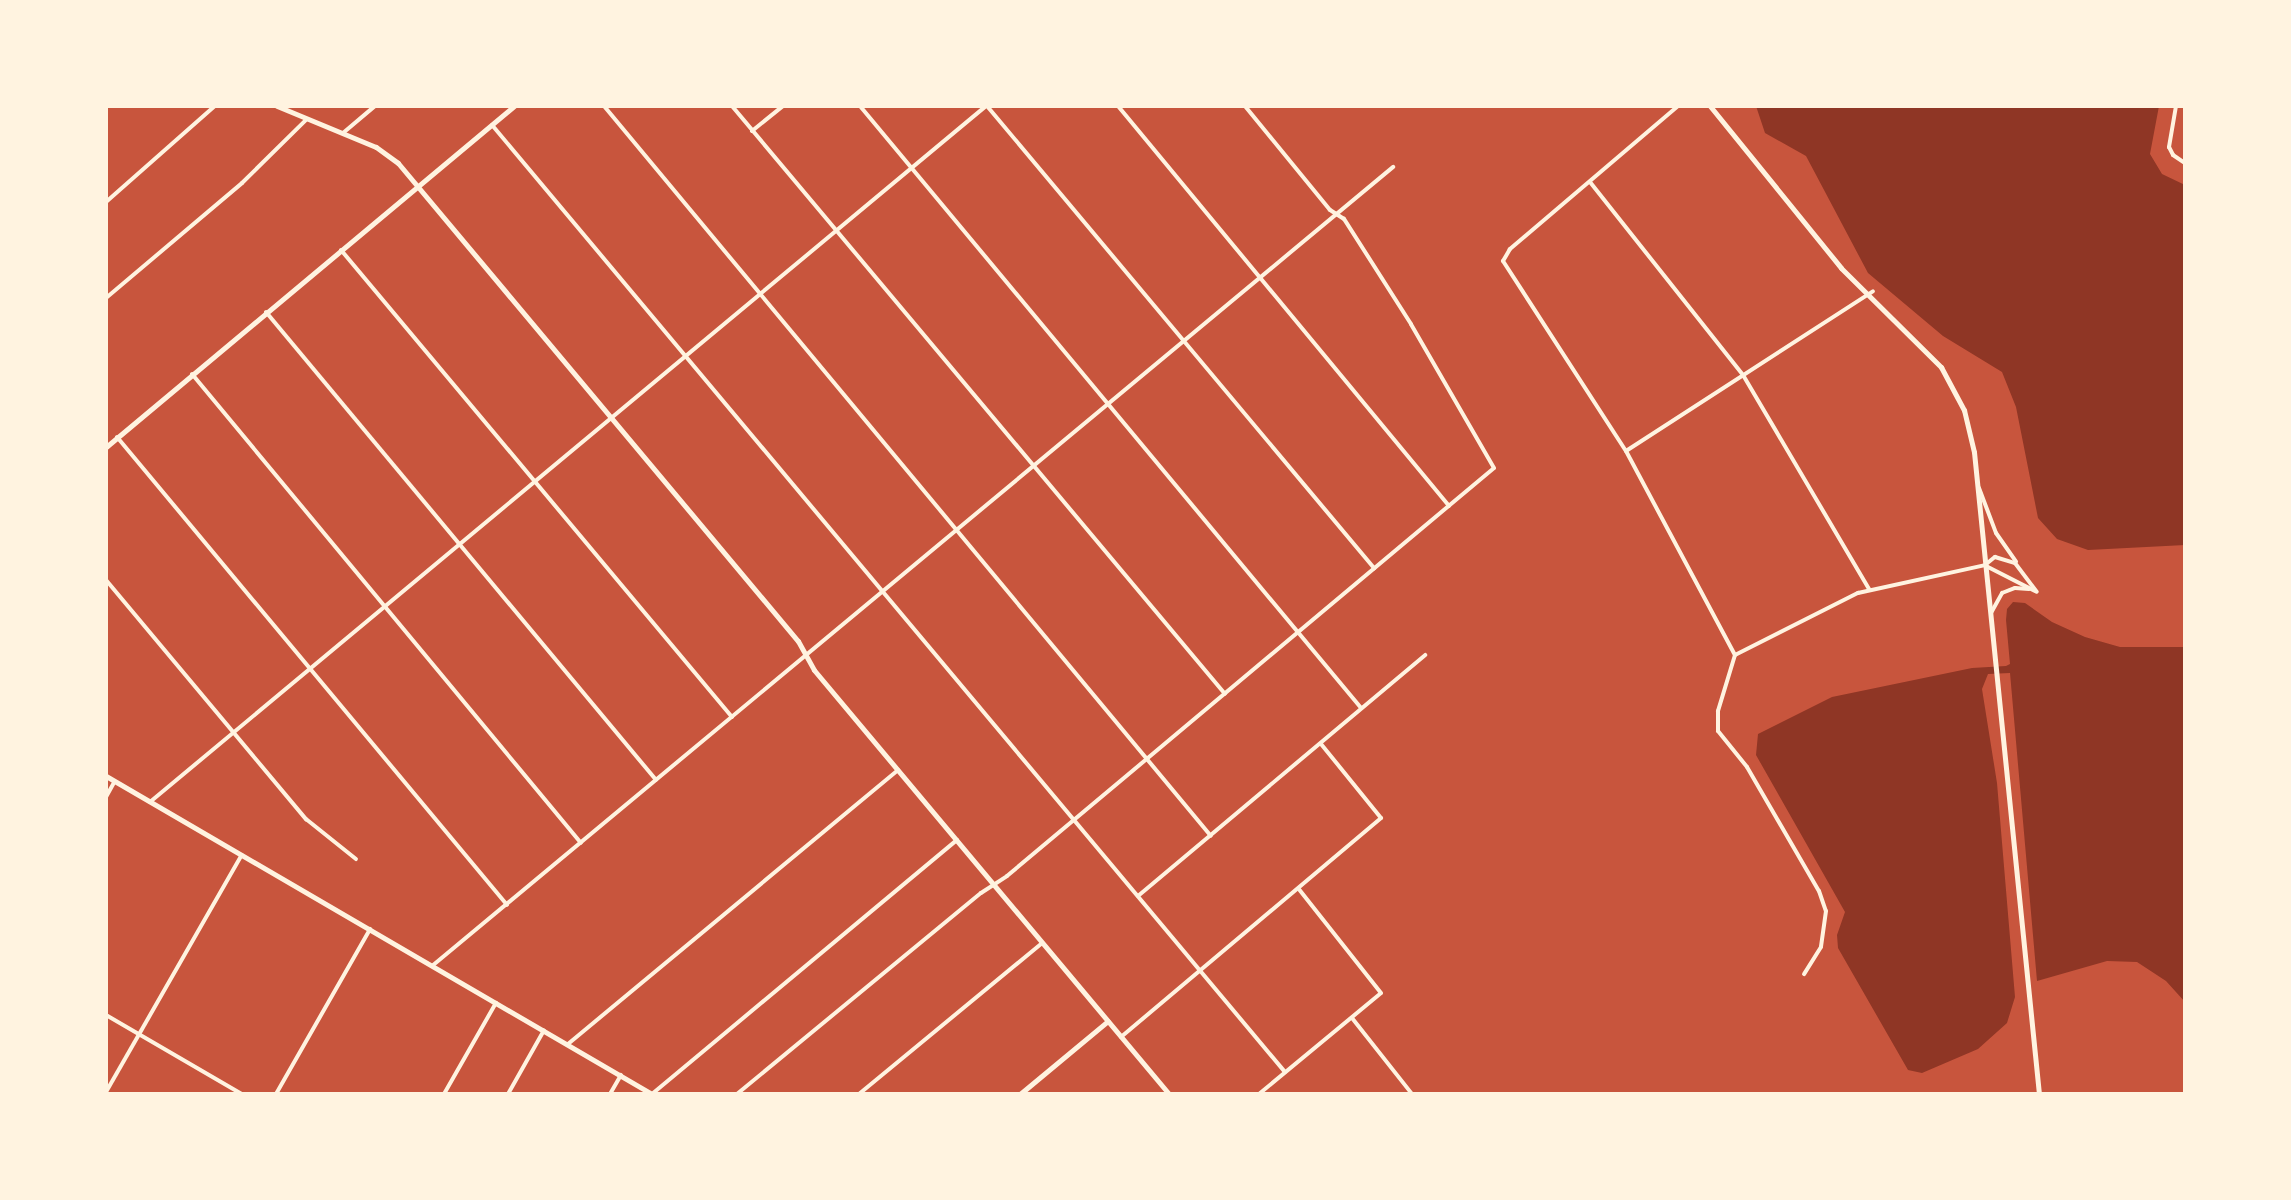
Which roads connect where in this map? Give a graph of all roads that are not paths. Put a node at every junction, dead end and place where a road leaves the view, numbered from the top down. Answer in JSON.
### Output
{"nodes":[{"id":1,"x":215,"y":106,"type":"edge"},
{"id":2,"x":277,"y":106,"type":"edge"},
{"id":3,"x":375,"y":106,"type":"edge"},
{"id":4,"x":514,"y":106,"type":"edge"},
{"id":5,"x":604,"y":106,"type":"edge"},
{"id":6,"x":732,"y":106,"type":"edge"},
{"id":7,"x":783,"y":106,"type":"edge"},
{"id":8,"x":860,"y":106,"type":"edge"},
{"id":9,"x":987,"y":106,"type":"edge"},
{"id":10,"x":1118,"y":106,"type":"edge"},
{"id":11,"x":1245,"y":106,"type":"edge"},
{"id":12,"x":1678,"y":106,"type":"edge"},
{"id":13,"x":1710,"y":106,"type":"edge"},
{"id":14,"x":2176,"y":106,"type":"edge"},
{"id":15,"x":307,"y":118,"type":"junction"},
{"id":16,"x":492,"y":125,"type":"junction"},
{"id":17,"x":752,"y":131,"type":"junction"},
{"id":18,"x":343,"y":133,"type":"junction"},
{"id":19,"x":2185,"y":163,"type":"edge"},
{"id":20,"x":912,"y":167,"type":"junction"},
{"id":21,"x":1393,"y":167,"type":"dead end"},
{"id":22,"x":1590,"y":182,"type":"junction"},
{"id":23,"x":418,"y":187,"type":"junction"},
{"id":24,"x":106,"y":202,"type":"edge"},
{"id":25,"x":1336,"y":213,"type":"junction"},
{"id":26,"x":836,"y":231,"type":"junction"},
{"id":27,"x":341,"y":250,"type":"junction"},
{"id":28,"x":1258,"y":278,"type":"junction"},
{"id":29,"x":1870,"y":293,"type":"junction"},
{"id":30,"x":763,"y":295,"type":"junction"},
{"id":31,"x":106,"y":298,"type":"edge"},
{"id":32,"x":266,"y":312,"type":"junction"},
{"id":33,"x":1183,"y":341,"type":"junction"},
{"id":34,"x":686,"y":358,"type":"junction"},
{"id":35,"x":192,"y":374,"type":"junction"},
{"id":36,"x":1743,"y":375,"type":"junction"},
{"id":37,"x":1109,"y":404,"type":"junction"},
{"id":38,"x":611,"y":419,"type":"junction"},
{"id":39,"x":117,"y":437,"type":"junction"},
{"id":40,"x":107,"y":443,"type":"edge"},
{"id":41,"x":1626,"y":451,"type":"junction"},
{"id":42,"x":1033,"y":465,"type":"junction"},
{"id":43,"x":536,"y":482,"type":"junction"},
{"id":44,"x":1977,"y":483,"type":"junction"},
{"id":45,"x":1449,"y":506,"type":"junction"},
{"id":46,"x":958,"y":528,"type":"junction"},
{"id":47,"x":461,"y":545,"type":"junction"},
{"id":48,"x":1985,"y":565,"type":"junction"},
{"id":49,"x":1374,"y":568,"type":"junction"},
{"id":50,"x":2019,"y":568,"type":"junction"},
{"id":51,"x":106,"y":580,"type":"edge"},
{"id":52,"x":1869,"y":589,"type":"junction"},
{"id":53,"x":2031,"y":590,"type":"junction"},
{"id":54,"x":883,"y":591,"type":"junction"},
{"id":55,"x":385,"y":608,"type":"junction"},
{"id":56,"x":1989,"y":615,"type":"junction"},
{"id":57,"x":1298,"y":632,"type":"junction"},
{"id":58,"x":806,"y":655,"type":"junction"},
{"id":59,"x":1425,"y":655,"type":"dead end"},
{"id":60,"x":1735,"y":655,"type":"junction"},
{"id":61,"x":310,"y":670,"type":"junction"},
{"id":62,"x":1225,"y":694,"type":"junction"},
{"id":63,"x":1361,"y":708,"type":"junction"},
{"id":64,"x":732,"y":717,"type":"junction"},
{"id":65,"x":233,"y":733,"type":"junction"},
{"id":66,"x":1321,"y":744,"type":"junction"},
{"id":67,"x":1149,"y":757,"type":"junction"},
{"id":68,"x":898,"y":769,"type":"junction"},
{"id":69,"x":106,"y":776,"type":"edge"},
{"id":70,"x":656,"y":780,"type":"junction"},
{"id":71,"x":115,"y":781,"type":"junction"},
{"id":72,"x":106,"y":797,"type":"edge"},
{"id":73,"x":150,"y":802,"type":"junction"},
{"id":74,"x":1074,"y":820,"type":"junction"},
{"id":75,"x":1211,"y":836,"type":"junction"},
{"id":76,"x":957,"y":840,"type":"junction"},
{"id":77,"x":581,"y":843,"type":"junction"},
{"id":78,"x":242,"y":855,"type":"junction"},
{"id":79,"x":356,"y":859,"type":"dead end"},
{"id":80,"x":994,"y":884,"type":"junction"},
{"id":81,"x":1299,"y":889,"type":"junction"},
{"id":82,"x":1138,"y":896,"type":"junction"},
{"id":83,"x":507,"y":905,"type":"junction"},
{"id":84,"x":370,"y":929,"type":"junction"},
{"id":85,"x":1042,"y":942,"type":"junction"},
{"id":86,"x":432,"y":966,"type":"junction"},
{"id":87,"x":1200,"y":971,"type":"junction"},
{"id":88,"x":1804,"y":974,"type":"dead end"},
{"id":89,"x":496,"y":1003,"type":"junction"},
{"id":90,"x":106,"y":1015,"type":"edge"},
{"id":91,"x":1352,"y":1018,"type":"junction"},
{"id":92,"x":1108,"y":1021,"type":"junction"},
{"id":93,"x":544,"y":1030,"type":"junction"},
{"id":94,"x":139,"y":1034,"type":"junction"},
{"id":95,"x":1121,"y":1037,"type":"junction"},
{"id":96,"x":568,"y":1044,"type":"junction"},
{"id":97,"x":1285,"y":1072,"type":"junction"},
{"id":98,"x":621,"y":1075,"type":"junction"},
{"id":99,"x":106,"y":1092,"type":"edge"},
{"id":100,"x":242,"y":1094,"type":"edge"},
{"id":101,"x":276,"y":1094,"type":"edge"},
{"id":102,"x":444,"y":1094,"type":"edge"},
{"id":103,"x":508,"y":1094,"type":"edge"},
{"id":104,"x":610,"y":1094,"type":"edge"},
{"id":105,"x":652,"y":1094,"type":"edge"},
{"id":106,"x":737,"y":1094,"type":"edge"},
{"id":107,"x":859,"y":1094,"type":"edge"},
{"id":108,"x":1020,"y":1094,"type":"edge"},
{"id":109,"x":1169,"y":1094,"type":"edge"},
{"id":110,"x":1259,"y":1094,"type":"edge"},
{"id":111,"x":1411,"y":1094,"type":"edge"},
{"id":112,"x":2039,"y":1094,"type":"edge"}],
"edges":[{"from":1,"to":24,"type":"street"},
{"from":2,"to":15,"type":"street"},
{"from":3,"to":18,"type":"street"},
{"from":4,"to":16,"type":"street"},
{"from":5,"to":30,"type":"street"},
{"from":6,"to":17,"type":"street"},
{"from":7,"to":17,"type":"street"},
{"from":8,"to":20,"type":"street"},
{"from":9,"to":20,"type":"street"},
{"from":9,"to":33,"type":"street"},
{"from":10,"to":28,"type":"street"},
{"from":11,"to":25,"type":"street"},
{"from":12,"to":22,"type":"street"},
{"from":13,"to":29,"type":"street"},
{"from":14,"to":19,"type":"street"},
{"from":15,"to":18,"type":"street"},
{"from":15,"to":31,"type":"street"},
{"from":16,"to":23,"type":"street"},
{"from":16,"to":34,"type":"street"},
{"from":17,"to":26,"type":"street"},
{"from":18,"to":23,"type":"street"},
{"from":20,"to":26,"type":"street"},
{"from":20,"to":37,"type":"street"},
{"from":21,"to":25,"type":"street"},
{"from":22,"to":36,"type":"street"},
{"from":22,"to":41,"type":"street"},
{"from":23,"to":27,"type":"street"},
{"from":23,"to":38,"type":"street"},
{"from":25,"to":28,"type":"street"},
{"from":25,"to":45,"type":"street"},
{"from":26,"to":30,"type":"street"},
{"from":26,"to":42,"type":"street"},
{"from":27,"to":32,"type":"street"},
{"from":27,"to":43,"type":"street"},
{"from":28,"to":33,"type":"street"},
{"from":28,"to":45,"type":"street"},
{"from":29,"to":36,"type":"street"},
{"from":29,"to":44,"type":"street"},
{"from":30,"to":34,"type":"street"},
{"from":30,"to":46,"type":"street"},
{"from":32,"to":35,"type":"street"},
{"from":32,"to":47,"type":"street"},
{"from":33,"to":37,"type":"street"},
{"from":33,"to":49,"type":"street"},
{"from":34,"to":38,"type":"street"},
{"from":34,"to":54,"type":"street"},
{"from":35,"to":39,"type":"street"},
{"from":35,"to":55,"type":"street"},
{"from":36,"to":41,"type":"street"},
{"from":36,"to":52,"type":"street"},
{"from":37,"to":42,"type":"street"},
{"from":37,"to":57,"type":"street"},
{"from":38,"to":43,"type":"street"},
{"from":38,"to":58,"type":"street"},
{"from":39,"to":40,"type":"street"},
{"from":39,"to":61,"type":"street"},
{"from":41,"to":60,"type":"street"},
{"from":42,"to":46,"type":"street"},
{"from":42,"to":62,"type":"street"},
{"from":43,"to":47,"type":"street"},
{"from":43,"to":64,"type":"street"},
{"from":44,"to":48,"type":"street"},
{"from":44,"to":50,"type":"street"},
{"from":45,"to":49,"type":"street"},
{"from":46,"to":54,"type":"street"},
{"from":46,"to":67,"type":"street"},
{"from":47,"to":55,"type":"street"},
{"from":47,"to":70,"type":"street"},
{"from":48,"to":50,"type":"street"},
{"from":48,"to":52,"type":"street"},
{"from":48,"to":53,"type":"street"},
{"from":48,"to":56,"type":"street"},
{"from":49,"to":57,"type":"street"},
{"from":50,"to":53,"type":"street"},
{"from":51,"to":65,"type":"street"},
{"from":52,"to":60,"type":"street"},
{"from":53,"to":56,"type":"street"},
{"from":54,"to":58,"type":"street"},
{"from":54,"to":74,"type":"street"},
{"from":55,"to":61,"type":"street"},
{"from":55,"to":77,"type":"street"},
{"from":56,"to":112,"type":"street"},
{"from":57,"to":62,"type":"street"},
{"from":57,"to":63,"type":"street"},
{"from":58,"to":64,"type":"street"},
{"from":58,"to":68,"type":"street"},
{"from":59,"to":63,"type":"street"},
{"from":60,"to":88,"type":"street"},
{"from":61,"to":65,"type":"street"},
{"from":61,"to":83,"type":"street"},
{"from":62,"to":67,"type":"street"},
{"from":63,"to":66,"type":"street"},
{"from":64,"to":70,"type":"street"},
{"from":65,"to":73,"type":"street"},
{"from":65,"to":79,"type":"street"},
{"from":66,"to":75,"type":"street"},
{"from":66,"to":81,"type":"street"},
{"from":67,"to":74,"type":"street"},
{"from":67,"to":75,"type":"street"},
{"from":68,"to":76,"type":"street"},
{"from":68,"to":96,"type":"street"},
{"from":69,"to":71,"type":"street"},
{"from":70,"to":77,"type":"street"},
{"from":71,"to":72,"type":"street"},
{"from":71,"to":73,"type":"street"},
{"from":73,"to":78,"type":"street"},
{"from":74,"to":80,"type":"street"},
{"from":74,"to":82,"type":"street"},
{"from":75,"to":82,"type":"street"},
{"from":76,"to":80,"type":"street"},
{"from":76,"to":105,"type":"street"},
{"from":77,"to":83,"type":"street"},
{"from":78,"to":84,"type":"street"},
{"from":78,"to":94,"type":"street"},
{"from":80,"to":85,"type":"street"},
{"from":80,"to":106,"type":"street"},
{"from":81,"to":87,"type":"street"},
{"from":81,"to":91,"type":"street"},
{"from":82,"to":87,"type":"street"},
{"from":83,"to":86,"type":"street"},
{"from":84,"to":86,"type":"street"},
{"from":84,"to":101,"type":"street"},
{"from":85,"to":92,"type":"street"},
{"from":85,"to":107,"type":"street"},
{"from":86,"to":89,"type":"street"},
{"from":87,"to":95,"type":"street"},
{"from":87,"to":97,"type":"street"},
{"from":89,"to":93,"type":"street"},
{"from":89,"to":102,"type":"street"},
{"from":90,"to":94,"type":"street"},
{"from":91,"to":97,"type":"street"},
{"from":91,"to":111,"type":"street"},
{"from":92,"to":95,"type":"street"},
{"from":92,"to":108,"type":"street"},
{"from":93,"to":96,"type":"street"},
{"from":93,"to":103,"type":"street"},
{"from":94,"to":99,"type":"street"},
{"from":94,"to":100,"type":"street"},
{"from":95,"to":109,"type":"street"},
{"from":96,"to":98,"type":"street"},
{"from":97,"to":110,"type":"street"},
{"from":98,"to":104,"type":"street"},
{"from":98,"to":105,"type":"street"}]}
